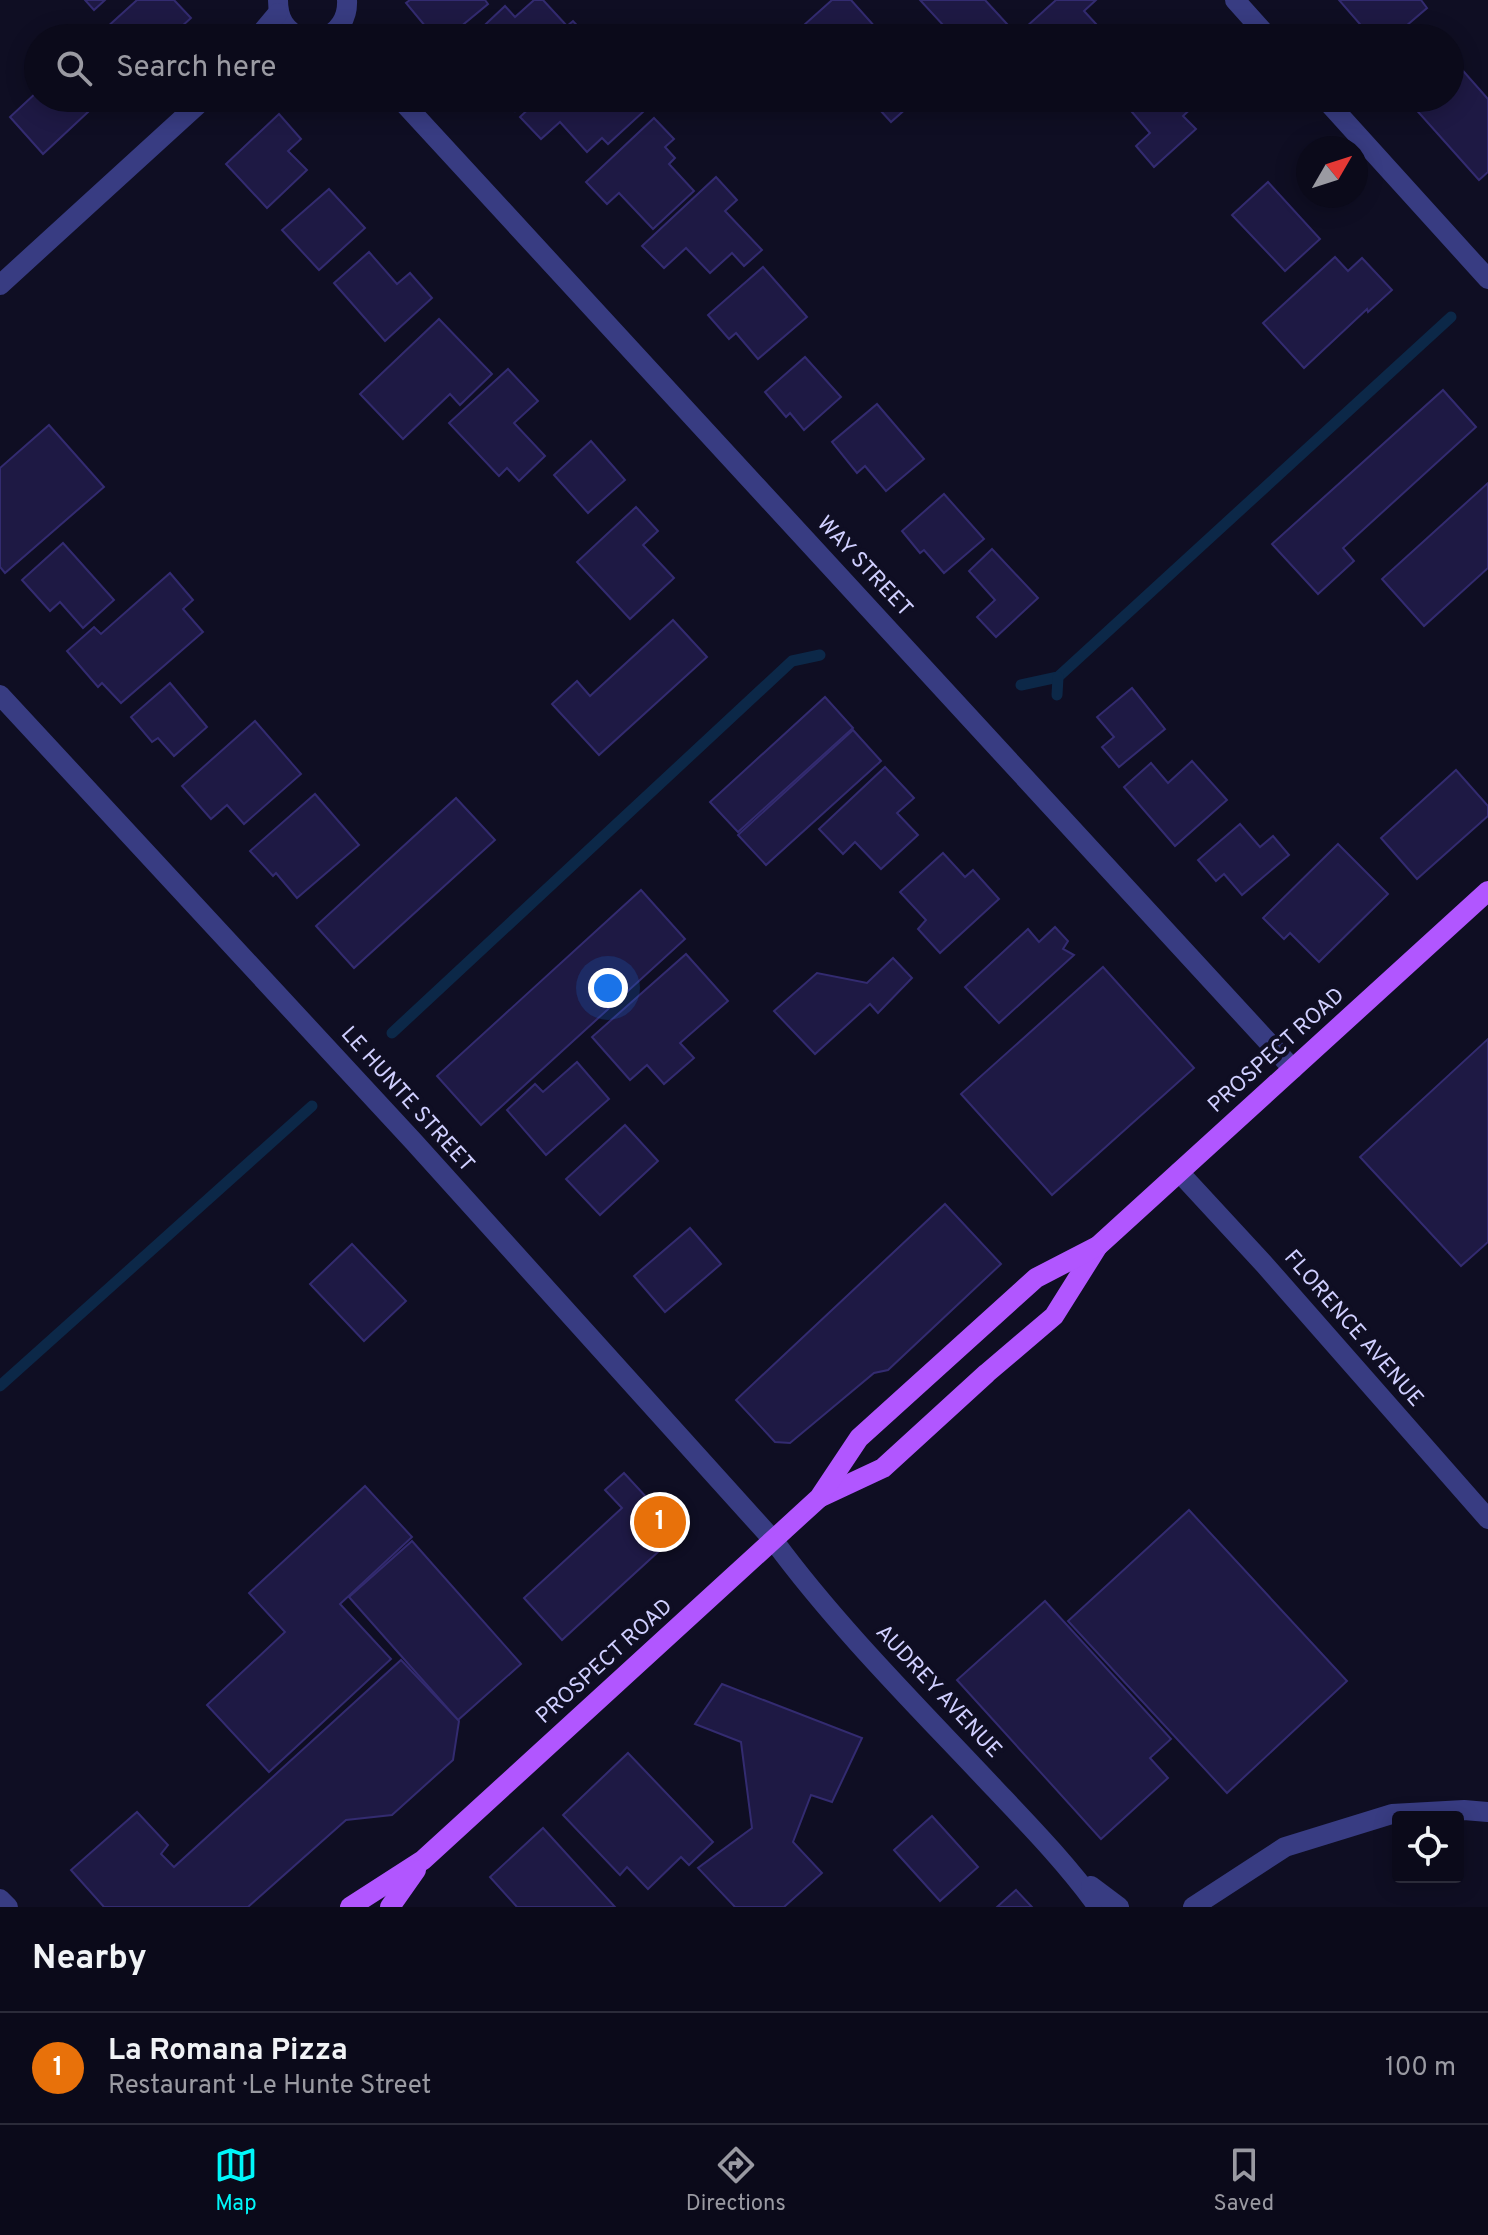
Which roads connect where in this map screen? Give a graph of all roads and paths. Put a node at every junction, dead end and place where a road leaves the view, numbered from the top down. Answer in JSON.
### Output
{"nodes":[{"id":1,"x":347,"y":0,"type":"edge"},
{"id":2,"x":1235,"y":0,"type":"edge"},
{"id":3,"x":278,"y":6,"type":"edge"},
{"id":4,"x":266,"y":24,"type":"edge"},
{"id":5,"x":347,"y":24,"type":"edge"},
{"id":6,"x":1256,"y":24,"type":"edge"},
{"id":7,"x":190,"y":112,"type":"edge"},
{"id":8,"x":412,"y":112,"type":"edge"},
{"id":9,"x":1337,"y":112,"type":"edge"},
{"id":10,"x":1488,"y":279,"type":"edge"},
{"id":11,"x":0,"y":285,"type":"edge"},
{"id":12,"x":0,"y":695,"type":"edge"},
{"id":13,"x":1488,"y":891,"type":"edge"},
{"id":14,"x":1293,"y":1069,"type":"junction"},
{"id":15,"x":1179,"y":1172,"type":"junction"},
{"id":16,"x":1098,"y":1246,"type":"junction"},
{"id":17,"x":819,"y":1498,"type":"junction"},
{"id":18,"x":1488,"y":1519,"type":"edge"},
{"id":19,"x":774,"y":1541,"type":"junction"},
{"id":20,"x":1488,"y":1812,"type":"edge"},
{"id":21,"x":423,"y":1860,"type":"junction"},
{"id":22,"x":1072,"y":1871,"type":"junction"},
{"id":23,"x":1226,"y":1886,"type":"junction"},
{"id":24,"x":0,"y":1899,"type":"edge"},
{"id":25,"x":8,"y":1907,"type":"edge"},
{"id":26,"x":350,"y":1907,"type":"edge"},
{"id":27,"x":390,"y":1907,"type":"edge"},
{"id":28,"x":1098,"y":1907,"type":"edge"},
{"id":29,"x":1119,"y":1907,"type":"edge"},
{"id":30,"x":1193,"y":1907,"type":"edge"},
{"id":31,"x":1207,"y":1907,"type":"edge"}],
"edges":[{"from":1,"to":5,"type":"street"},
{"from":2,"to":6,"type":"street"},
{"from":3,"to":4,"type":"street"},
{"from":7,"to":11,"type":"street"},
{"from":8,"to":14,"type":"street","name":"WAY STREET"},
{"from":9,"to":10,"type":"street"},
{"from":12,"to":19,"type":"street","name":"LE HUNTE STREET"},
{"from":13,"to":14,"type":"main road","name":"PROSPECT ROAD"},
{"from":14,"to":15,"type":"main road","name":"PROSPECT ROAD"},
{"from":15,"to":16,"type":"main road","name":"PROSPECT ROAD"},
{"from":15,"to":18,"type":"street","name":"FLORENCE AVENUE"},
{"from":16,"to":17,"type":"main road","name":"PROSPECT ROAD"},
{"from":16,"to":17,"type":"main road","name":"PROSPECT ROAD"},
{"from":17,"to":19,"type":"main road","name":"PROSPECT ROAD"},
{"from":19,"to":21,"type":"main road","name":"PROSPECT ROAD"},
{"from":19,"to":22,"type":"street","name":"AUDREY AVENUE"},
{"from":20,"to":23,"type":"street"},
{"from":21,"to":26,"type":"main road","name":"PROSPECT ROAD"},
{"from":21,"to":27,"type":"main road","name":"PROSPECT ROAD"},
{"from":22,"to":28,"type":"street","name":"AUDREY AVENUE"},
{"from":22,"to":29,"type":"street","name":"AUDREY AVENUE"},
{"from":23,"to":30,"type":"street"},
{"from":23,"to":31,"type":"street"},
{"from":24,"to":25,"type":"street"}]}
